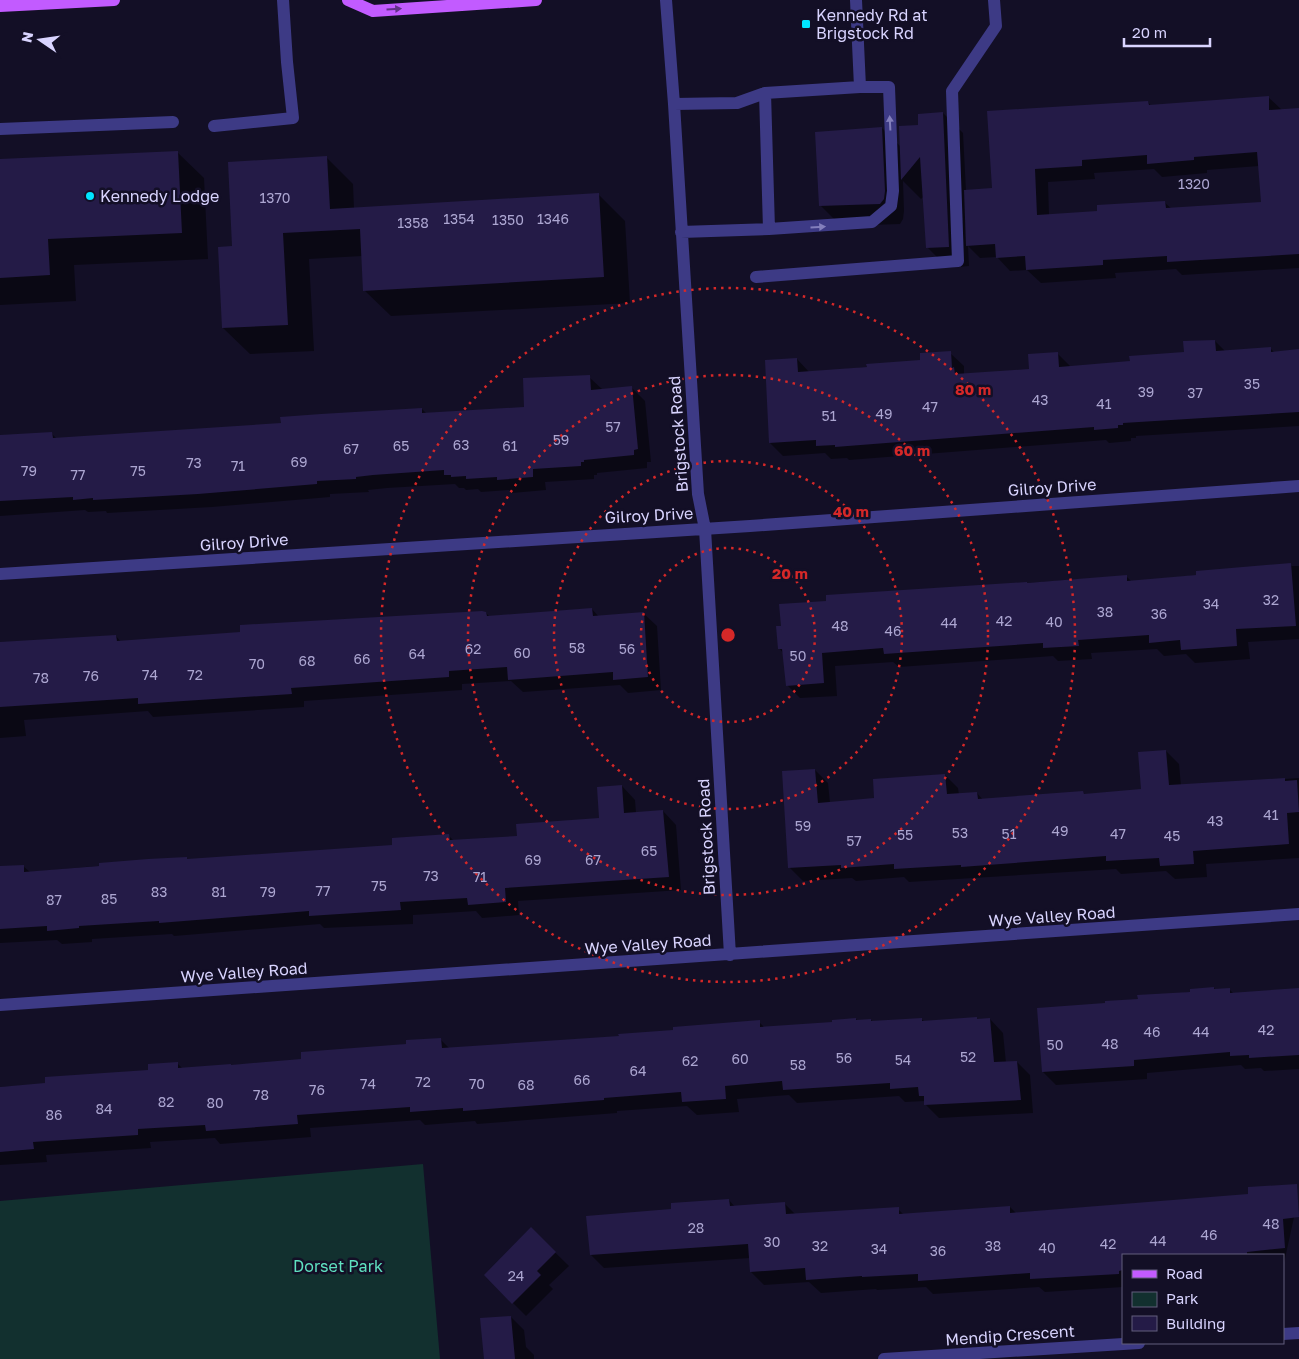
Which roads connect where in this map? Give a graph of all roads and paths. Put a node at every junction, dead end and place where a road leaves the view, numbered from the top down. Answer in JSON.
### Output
{"nodes":[{"id":1,"x":114,"y":0,"type":"edge"},
{"id":2,"x":283,"y":0,"type":"edge"},
{"id":3,"x":348,"y":0,"type":"edge"},
{"id":4,"x":536,"y":0,"type":"edge"},
{"id":5,"x":666,"y":0,"type":"edge"},
{"id":6,"x":856,"y":0,"type":"edge"},
{"id":7,"x":994,"y":0,"type":"edge"},
{"id":8,"x":58,"y":1,"type":"edge"},
{"id":9,"x":0,"y":6,"type":"edge"},
{"id":10,"x":860,"y":87,"type":"junction"},
{"id":11,"x":765,"y":94,"type":"junction"},
{"id":12,"x":674,"y":104,"type":"junction"},
{"id":13,"x":173,"y":122,"type":"dead end"},
{"id":14,"x":214,"y":126,"type":"dead end"},
{"id":15,"x":0,"y":129,"type":"edge"},
{"id":16,"x":769,"y":229,"type":"junction"},
{"id":17,"x":681,"y":232,"type":"junction"},
{"id":18,"x":756,"y":277,"type":"dead end"},
{"id":19,"x":1299,"y":486,"type":"edge"},
{"id":20,"x":704,"y":529,"type":"junction"},
{"id":21,"x":0,"y":574,"type":"edge"},
{"id":22,"x":1299,"y":914,"type":"edge"},
{"id":23,"x":730,"y":955,"type":"junction"},
{"id":24,"x":0,"y":1006,"type":"edge"},
{"id":25,"x":1299,"y":1332,"type":"edge"},
{"id":26,"x":1284,"y":1334,"type":"edge"},
{"id":27,"x":1123,"y":1344,"type":"edge"},
{"id":28,"x":884,"y":1359,"type":"edge"}],
"edges":[{"from":1,"to":8,"type":"main road"},
{"from":2,"to":14,"type":"street"},
{"from":3,"to":4,"type":"main road","one_way":true},
{"from":5,"to":12,"type":"street","name":"Brigstock Road"},
{"from":6,"to":10,"type":"street"},
{"from":7,"to":18,"type":"street"},
{"from":8,"to":9,"type":"main road"},
{"from":10,"to":11,"type":"street"},
{"from":16,"to":10,"type":"street","one_way":true},
{"from":11,"to":12,"type":"street"},
{"from":11,"to":16,"type":"street"},
{"from":12,"to":17,"type":"street","name":"Brigstock Road"},
{"from":13,"to":15,"type":"street"},
{"from":16,"to":17,"type":"street"},
{"from":17,"to":20,"type":"street","name":"Brigstock Road"},
{"from":19,"to":20,"type":"street","name":"Gilroy Drive"},
{"from":20,"to":21,"type":"street","name":"Gilroy Drive"},
{"from":20,"to":23,"type":"street","name":"Brigstock Road"},
{"from":22,"to":23,"type":"street","name":"Wye Valley Road"},
{"from":23,"to":24,"type":"street","name":"Wye Valley Road"},
{"from":25,"to":26,"type":"street"},
{"from":27,"to":28,"type":"street","name":"Mendip Crescent"}]}
